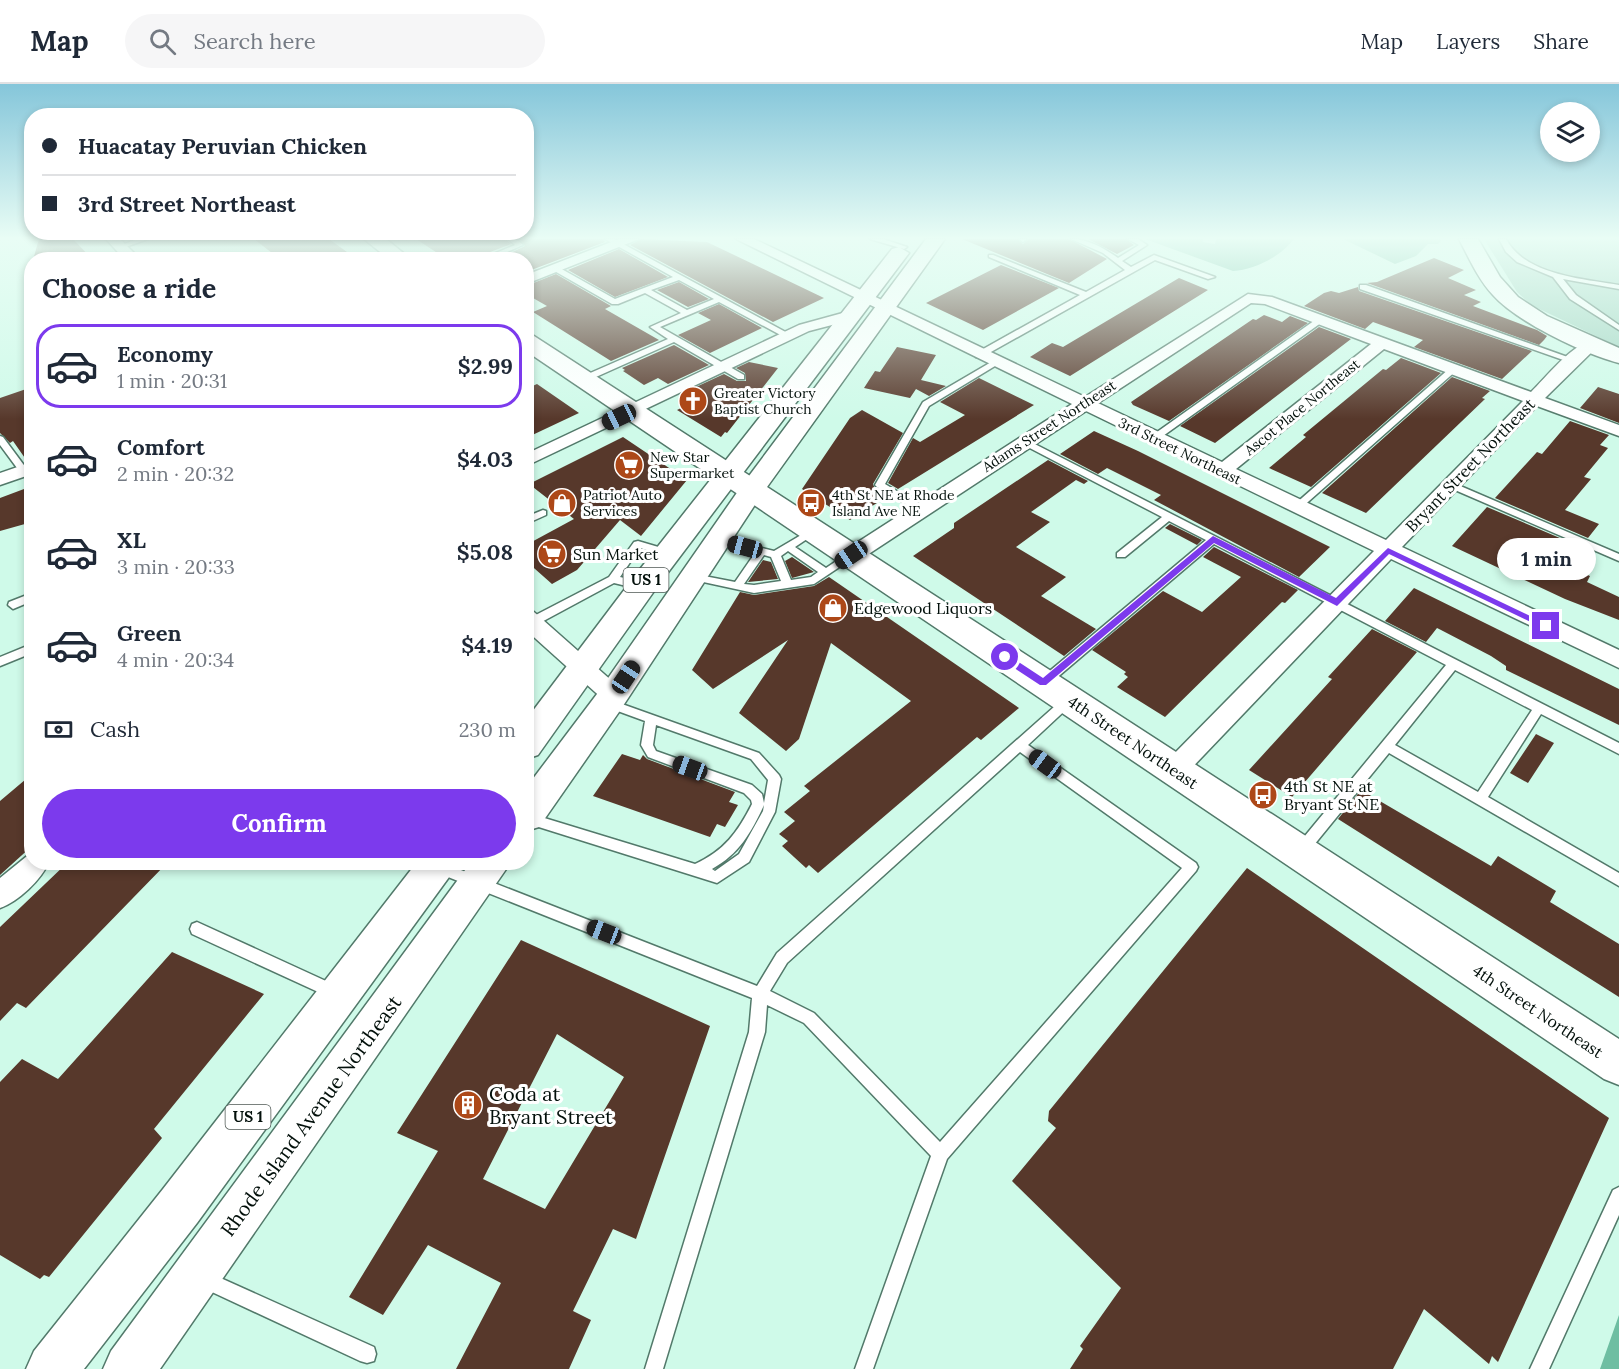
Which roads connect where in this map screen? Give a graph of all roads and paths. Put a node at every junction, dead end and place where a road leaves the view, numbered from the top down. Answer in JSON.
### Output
{"nodes":[{"id":1,"x":609,"y":299,"type":"edge"},
{"id":2,"x":624,"y":299,"type":"edge"},
{"id":3,"x":661,"y":299,"type":"edge"},
{"id":4,"x":719,"y":299,"type":"joint"},
{"id":5,"x":863,"y":299,"type":"joint"},
{"id":6,"x":892,"y":299,"type":"edge"},
{"id":7,"x":1079,"y":299,"type":"edge"},
{"id":8,"x":1246,"y":299,"type":"edge"},
{"id":9,"x":1257,"y":299,"type":"edge"},
{"id":10,"x":1397,"y":299,"type":"edge"},
{"id":11,"x":1509,"y":299,"type":"edge"},
{"id":12,"x":1576,"y":299,"type":"edge"},
{"id":13,"x":884,"y":309,"type":"junction"},
{"id":14,"x":687,"y":313,"type":"junction"},
{"id":15,"x":850,"y":316,"type":"junction"},
{"id":16,"x":1321,"y":320,"type":"junction"},
{"id":17,"x":1619,"y":328,"type":"edge"},
{"id":18,"x":789,"y":336,"type":"junction"},
{"id":19,"x":674,"y":339,"type":"junction"},
{"id":20,"x":1382,"y":343,"type":"junction"},
{"id":21,"x":1592,"y":344,"type":"junction"},
{"id":22,"x":534,"y":346,"type":"edge"},
{"id":23,"x":979,"y":355,"type":"junction"},
{"id":24,"x":1619,"y":356,"type":"edge"},
{"id":25,"x":1572,"y":360,"type":"junction"},
{"id":26,"x":996,"y":363,"type":"junction"},
{"id":27,"x":723,"y":367,"type":"junction"},
{"id":28,"x":1453,"y":370,"type":"junction"},
{"id":29,"x":741,"y":377,"type":"dead end"},
{"id":30,"x":584,"y":380,"type":"junction"},
{"id":31,"x":1534,"y":400,"type":"junction"},
{"id":32,"x":1082,"y":404,"type":"junction"},
{"id":33,"x":631,"y":410,"type":"junction"},
{"id":34,"x":1619,"y":432,"type":"edge"},
{"id":35,"x":0,"y":439,"type":"edge"},
{"id":36,"x":1154,"y":439,"type":"junction"},
{"id":37,"x":1025,"y":442,"type":"junction"},
{"id":38,"x":534,"y":457,"type":"edge"},
{"id":39,"x":24,"y":466,"type":"edge"},
{"id":40,"x":24,"y":470,"type":"edge"},
{"id":41,"x":1222,"y":471,"type":"junction"},
{"id":42,"x":0,"y":479,"type":"edge"},
{"id":43,"x":740,"y":483,"type":"junction"},
{"id":44,"x":1451,"y":485,"type":"junction"},
{"id":45,"x":1297,"y":507,"type":"junction"},
{"id":46,"x":922,"y":510,"type":"junction"},
{"id":47,"x":543,"y":513,"type":"dead end"},
{"id":48,"x":1169,"y":516,"type":"junction"},
{"id":49,"x":534,"y":517,"type":"edge"},
{"id":50,"x":813,"y":531,"type":"junction"},
{"id":51,"x":1213,"y":539,"type":"junction"},
{"id":52,"x":719,"y":540,"type":"junction"},
{"id":53,"x":789,"y":547,"type":"junction"},
{"id":54,"x":1388,"y":550,"type":"junction"},
{"id":55,"x":762,"y":551,"type":"junction"},
{"id":56,"x":668,"y":553,"type":"junction"},
{"id":57,"x":776,"y":555,"type":"junction"},
{"id":58,"x":851,"y":555,"type":"junction"},
{"id":59,"x":1121,"y":555,"type":"dead end"},
{"id":60,"x":1619,"y":558,"type":"edge"},
{"id":61,"x":825,"y":572,"type":"junction"},
{"id":62,"x":694,"y":577,"type":"junction"},
{"id":63,"x":613,"y":579,"type":"junction"},
{"id":64,"x":787,"y":583,"type":"junction"},
{"id":65,"x":738,"y":585,"type":"junction"},
{"id":66,"x":643,"y":586,"type":"junction"},
{"id":67,"x":24,"y":601,"type":"edge"},
{"id":68,"x":1337,"y":603,"type":"junction"},
{"id":69,"x":14,"y":605,"type":"dead end"},
{"id":70,"x":534,"y":617,"type":"edge"},
{"id":71,"x":534,"y":624,"type":"edge"},
{"id":72,"x":24,"y":652,"type":"edge"},
{"id":73,"x":1619,"y":660,"type":"edge"},
{"id":74,"x":0,"y":662,"type":"edge"},
{"id":75,"x":1454,"y":663,"type":"junction"},
{"id":76,"x":584,"y":669,"type":"junction"},
{"id":77,"x":1056,"y":691,"type":"junction"},
{"id":78,"x":611,"y":699,"type":"junction"},
{"id":79,"x":1539,"y":708,"type":"junction"},
{"id":80,"x":651,"y":718,"type":"junction"},
{"id":81,"x":534,"y":735,"type":"edge"},
{"id":82,"x":1019,"y":745,"type":"junction"},
{"id":83,"x":1387,"y":746,"type":"junction"},
{"id":84,"x":1619,"y":749,"type":"edge"},
{"id":85,"x":1174,"y":770,"type":"junction"},
{"id":86,"x":1480,"y":799,"type":"junction"},
{"id":87,"x":534,"y":806,"type":"edge"},
{"id":88,"x":534,"y":820,"type":"edge"},
{"id":89,"x":1299,"y":853,"type":"junction"},
{"id":90,"x":28,"y":870,"type":"edge"},
{"id":91,"x":434,"y":870,"type":"edge"},
{"id":92,"x":469,"y":870,"type":"edge"},
{"id":93,"x":694,"y":871,"type":"junction"},
{"id":94,"x":485,"y":873,"type":"edge"},
{"id":95,"x":1619,"y":880,"type":"edge"},
{"id":96,"x":0,"y":896,"type":"edge"},
{"id":97,"x":197,"y":929,"type":"dead end"},
{"id":98,"x":760,"y":994,"type":"junction"},
{"id":99,"x":340,"y":995,"type":"junction"},
{"id":100,"x":1619,"y":1064,"type":"edge"},
{"id":101,"x":940,"y":1154,"type":"junction"},
{"id":102,"x":1619,"y":1196,"type":"edge"},
{"id":103,"x":196,"y":1276,"type":"junction"},
{"id":104,"x":367,"y":1354,"type":"dead end"},
{"id":105,"x":52,"y":1369,"type":"edge"},
{"id":106,"x":129,"y":1369,"type":"edge"},
{"id":107,"x":654,"y":1369,"type":"edge"},
{"id":108,"x":864,"y":1369,"type":"edge"},
{"id":109,"x":1539,"y":1369,"type":"edge"}],
"edges":[{"from":1,"to":2,"type":"lane"},
{"from":3,"to":14,"type":"lane"},
{"from":4,"to":14,"type":"lane"},
{"from":4,"to":18,"type":"lane"},
{"from":5,"to":13,"type":"street","name":"3rd Street Northeast"},
{"from":5,"to":15,"type":"main road","number":"US 1"},
{"from":6,"to":13,"type":"main road","number":"US 1"},
{"from":7,"to":23,"type":"lane"},
{"from":8,"to":32,"type":"street","name":"Adams Street Northeast"},
{"from":9,"to":16,"type":"street","name":"Adams Street Northeast"},
{"from":10,"to":25,"type":"lane"},
{"from":11,"to":21,"type":"main road"},
{"from":12,"to":17,"type":"lane"},
{"from":13,"to":23,"type":"street","name":"3rd Street Northeast"},
{"from":13,"to":43,"type":"main road","number":"US 1"},
{"from":14,"to":19,"type":"lane"},
{"from":15,"to":18,"type":"street"},
{"from":15,"to":43,"type":"main road","number":"US 1"},
{"from":16,"to":20,"type":"street"},
{"from":16,"to":36,"type":"lane"},
{"from":18,"to":27,"type":"street"},
{"from":19,"to":27,"type":"lane"},
{"from":19,"to":30,"type":"lane"},
{"from":20,"to":28,"type":"street"},
{"from":20,"to":41,"type":"street","name":"Ascot Place Northeast"},
{"from":21,"to":24,"type":"main road"},
{"from":21,"to":25,"type":"street","name":"Bryant Street Northeast"},
{"from":22,"to":30,"type":"main road","name":"4th Street Northeast"},
{"from":23,"to":26,"type":"street","name":"3rd Street Northeast"},
{"from":25,"to":31,"type":"street","name":"Bryant Street Northeast"},
{"from":26,"to":32,"type":"street","name":"3rd Street Northeast"},
{"from":26,"to":46,"type":"lane"},
{"from":27,"to":29,"type":"lane"},
{"from":27,"to":33,"type":"street"},
{"from":28,"to":31,"type":"street"},
{"from":28,"to":45,"type":"lane"},
{"from":30,"to":33,"type":"main road","name":"4th Street Northeast"},
{"from":31,"to":34,"type":"street"},
{"from":31,"to":44,"type":"street","name":"Bryant Street Northeast"},
{"from":32,"to":36,"type":"street","name":"3rd Street Northeast"},
{"from":32,"to":37,"type":"street","name":"Adams Street Northeast"},
{"from":33,"to":38,"type":"street"},
{"from":33,"to":43,"type":"main road","name":"4th Street Northeast"},
{"from":35,"to":39,"type":"lane"},
{"from":36,"to":41,"type":"street","name":"3rd Street Northeast"},
{"from":37,"to":46,"type":"street","name":"Adams Street Northeast"},
{"from":37,"to":48,"type":"lane"},
{"from":40,"to":42,"type":"street"},
{"from":41,"to":45,"type":"street","name":"3rd Street Northeast"},
{"from":43,"to":50,"type":"main road","name":"4th Street Northeast"},
{"from":43,"to":52,"type":"main road","number":"US 1"},
{"from":43,"to":56,"type":"main road","number":"US 1"},
{"from":44,"to":54,"type":"street","name":"Bryant Street Northeast"},
{"from":44,"to":60,"type":"lane"},
{"from":45,"to":54,"type":"street","name":"3rd Street Northeast"},
{"from":46,"to":58,"type":"street","name":"Adams Street Northeast"},
{"from":47,"to":49,"type":"lane"},
{"from":48,"to":51,"type":"lane"},
{"from":48,"to":59,"type":"lane"},
{"from":50,"to":53,"type":"lane"},
{"from":50,"to":58,"type":"main road","name":"4th Street Northeast"},
{"from":51,"to":68,"type":"lane"},
{"from":51,"to":77,"type":"lane"},
{"from":52,"to":55,"type":"lane"},
{"from":52,"to":62,"type":"main road","number":"US 1"},
{"from":53,"to":57,"type":"lane"},
{"from":53,"to":61,"type":"lane"},
{"from":54,"to":68,"type":"street","name":"Bryant Street Northeast"},
{"from":54,"to":73,"type":"street","name":"3rd Street Northeast"},
{"from":55,"to":57,"type":"lane"},
{"from":55,"to":65,"type":"lane"},
{"from":56,"to":63,"type":"lane"},
{"from":56,"to":66,"type":"main road","number":"US 1"},
{"from":57,"to":64,"type":"lane"},
{"from":58,"to":61,"type":"lane"},
{"from":58,"to":77,"type":"main road","name":"4th Street Northeast"},
{"from":61,"to":64,"type":"lane"},
{"from":62,"to":65,"type":"lane"},
{"from":62,"to":78,"type":"main road","number":"US 1"},
{"from":63,"to":66,"type":"lane"},
{"from":63,"to":70,"type":"lane"},
{"from":64,"to":65,"type":"lane"},
{"from":66,"to":76,"type":"main road","number":"US 1"},
{"from":67,"to":69,"type":"lane"},
{"from":68,"to":75,"type":"lane"},
{"from":68,"to":85,"type":"street","name":"Bryant Street Northeast"},
{"from":71,"to":76,"type":"street"},
{"from":72,"to":74,"type":"lane"},
{"from":75,"to":79,"type":"lane"},
{"from":75,"to":83,"type":"lane"},
{"from":76,"to":78,"type":"street"},
{"from":76,"to":81,"type":"main road","number":"US 1"},
{"from":77,"to":82,"type":"lane"},
{"from":77,"to":85,"type":"main road","name":"4th Street Northeast"},
{"from":78,"to":80,"type":"lane"},
{"from":78,"to":87,"type":"main road","number":"US 1"},
{"from":79,"to":84,"type":"lane"},
{"from":79,"to":86,"type":"lane"},
{"from":80,"to":93,"type":"lane"},
{"from":80,"to":93,"type":"lane"},
{"from":82,"to":98,"type":"lane"},
{"from":82,"to":101,"type":"lane"},
{"from":83,"to":86,"type":"lane"},
{"from":83,"to":89,"type":"lane"},
{"from":85,"to":89,"type":"main road","name":"4th Street Northeast"},
{"from":86,"to":95,"type":"lane"},
{"from":88,"to":93,"type":"lane"},
{"from":89,"to":100,"type":"main road","name":"4th Street Northeast"},
{"from":90,"to":96,"type":"street"},
{"from":91,"to":99,"type":"main road","number":"US 1"},
{"from":92,"to":94,"type":"lane"},
{"from":94,"to":98,"type":"lane"},
{"from":94,"to":103,"type":"main road","name":"Rhode Island Avenue Northeast"},
{"from":97,"to":99,"type":"lane"},
{"from":98,"to":101,"type":"lane"},
{"from":98,"to":107,"type":"lane"},
{"from":99,"to":105,"type":"main road","number":"US 1"},
{"from":101,"to":108,"type":"lane"},
{"from":102,"to":109,"type":"lane"},
{"from":103,"to":104,"type":"lane"},
{"from":103,"to":106,"type":"main road","name":"Rhode Island Avenue Northeast"}]}
